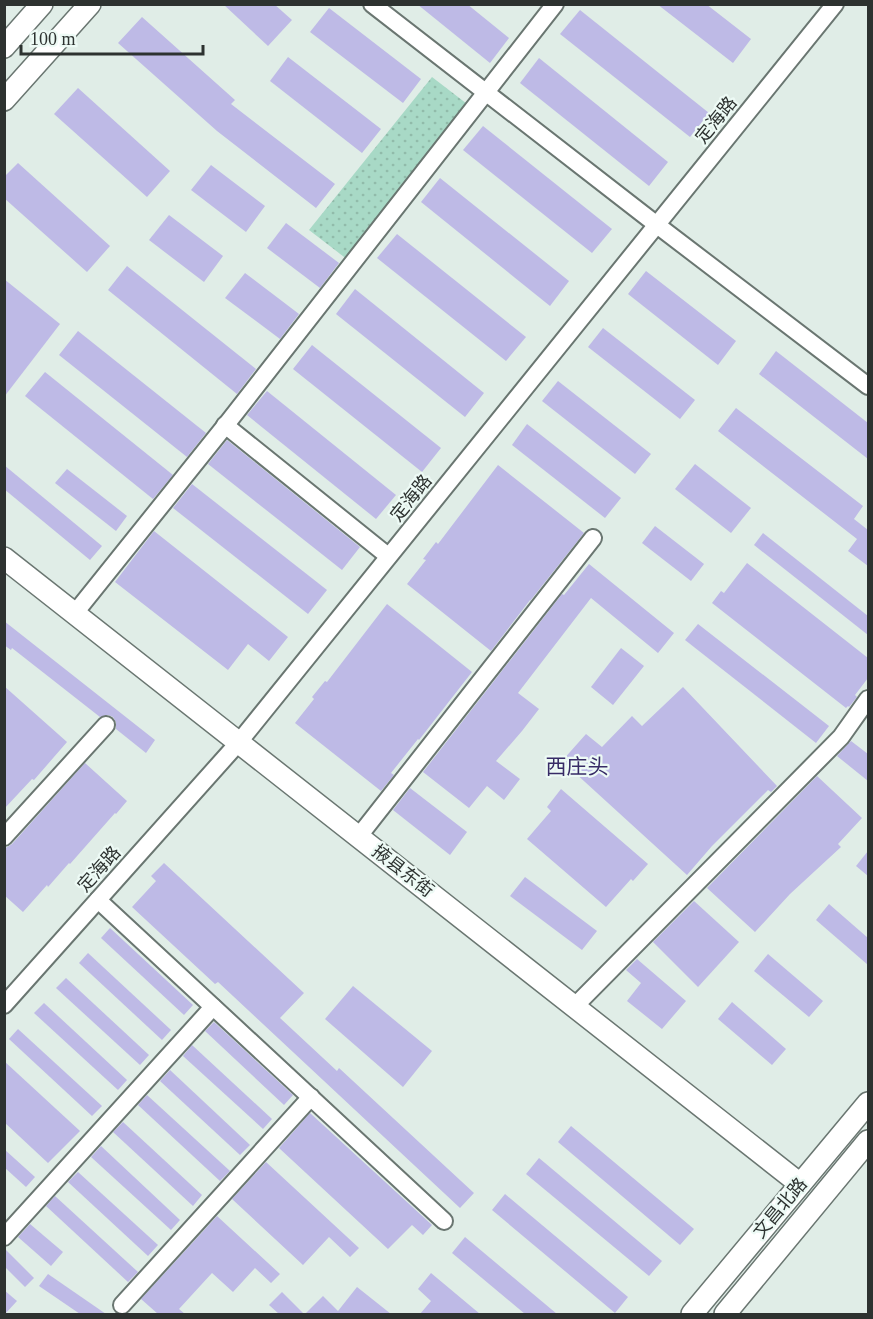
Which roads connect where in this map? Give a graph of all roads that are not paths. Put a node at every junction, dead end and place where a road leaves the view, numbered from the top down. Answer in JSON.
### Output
{"nodes":[{"id":1,"x":42,"y":4,"type":"edge"},
{"id":2,"x":90,"y":4,"type":"edge"},
{"id":3,"x":372,"y":4,"type":"edge"},
{"id":4,"x":555,"y":4,"type":"edge"},
{"id":5,"x":835,"y":4,"type":"edge"},
{"id":6,"x":4,"y":47,"type":"edge"},
{"id":7,"x":485,"y":93,"type":"junction"},
{"id":8,"x":4,"y":100,"type":"edge"},
{"id":9,"x":657,"y":225,"type":"junction"},
{"id":10,"x":868,"y":386,"type":"edge"},
{"id":11,"x":225,"y":426,"type":"junction"},
{"id":12,"x":593,"y":538,"type":"dead end"},
{"id":13,"x":388,"y":556,"type":"junction"},
{"id":14,"x":4,"y":558,"type":"edge"},
{"id":15,"x":75,"y":613,"type":"junction"},
{"id":16,"x":868,"y":699,"type":"edge"},
{"id":17,"x":106,"y":725,"type":"dead end"},
{"id":18,"x":239,"y":742,"type":"junction"},
{"id":19,"x":359,"y":836,"type":"junction"},
{"id":20,"x":4,"y":837,"type":"edge"},
{"id":21,"x":98,"y":900,"type":"junction"},
{"id":22,"x":4,"y":1005,"type":"edge"},
{"id":23,"x":574,"y":1006,"type":"junction"},
{"id":24,"x":213,"y":1007,"type":"junction"},
{"id":25,"x":311,"y":1098,"type":"junction"},
{"id":26,"x":868,"y":1103,"type":"edge"},
{"id":27,"x":868,"y":1142,"type":"edge"},
{"id":28,"x":801,"y":1184,"type":"junction"},
{"id":29,"x":444,"y":1221,"type":"dead end"},
{"id":30,"x":4,"y":1237,"type":"edge"},
{"id":31,"x":122,"y":1305,"type":"dead end"},
{"id":32,"x":692,"y":1314,"type":"edge"},
{"id":33,"x":724,"y":1314,"type":"edge"}],
"edges":[{"from":1,"to":6,"type":"main road"},
{"from":2,"to":8,"type":"main road"},
{"from":3,"to":7,"type":"street"},
{"from":4,"to":7,"type":"street"},
{"from":5,"to":9,"type":"street","name":"定海路"},
{"from":7,"to":9,"type":"street"},
{"from":7,"to":11,"type":"street"},
{"from":9,"to":10,"type":"street"},
{"from":9,"to":13,"type":"street","name":"定海路"},
{"from":11,"to":13,"type":"street"},
{"from":11,"to":15,"type":"street"},
{"from":12,"to":19,"type":"street"},
{"from":13,"to":18,"type":"street","name":"定海路"},
{"from":14,"to":15,"type":"main road","name":"掖县东街"},
{"from":15,"to":18,"type":"main road","name":"掖县东街"},
{"from":16,"to":23,"type":"street"},
{"from":17,"to":20,"type":"street"},
{"from":18,"to":19,"type":"main road","name":"掖县东街"},
{"from":18,"to":21,"type":"street","name":"定海路"},
{"from":19,"to":23,"type":"main road","name":"掖县东街"},
{"from":21,"to":22,"type":"street","name":"定海路"},
{"from":21,"to":24,"type":"street"},
{"from":23,"to":28,"type":"main road","name":"掖县东街"},
{"from":24,"to":25,"type":"street"},
{"from":24,"to":30,"type":"street"},
{"from":25,"to":29,"type":"street"},
{"from":25,"to":31,"type":"street"},
{"from":26,"to":28,"type":"main road","name":"文昌北路"},
{"from":27,"to":33,"type":"main road","name":"文昌北路"},
{"from":28,"to":32,"type":"main road","name":"文昌北路"}]}
